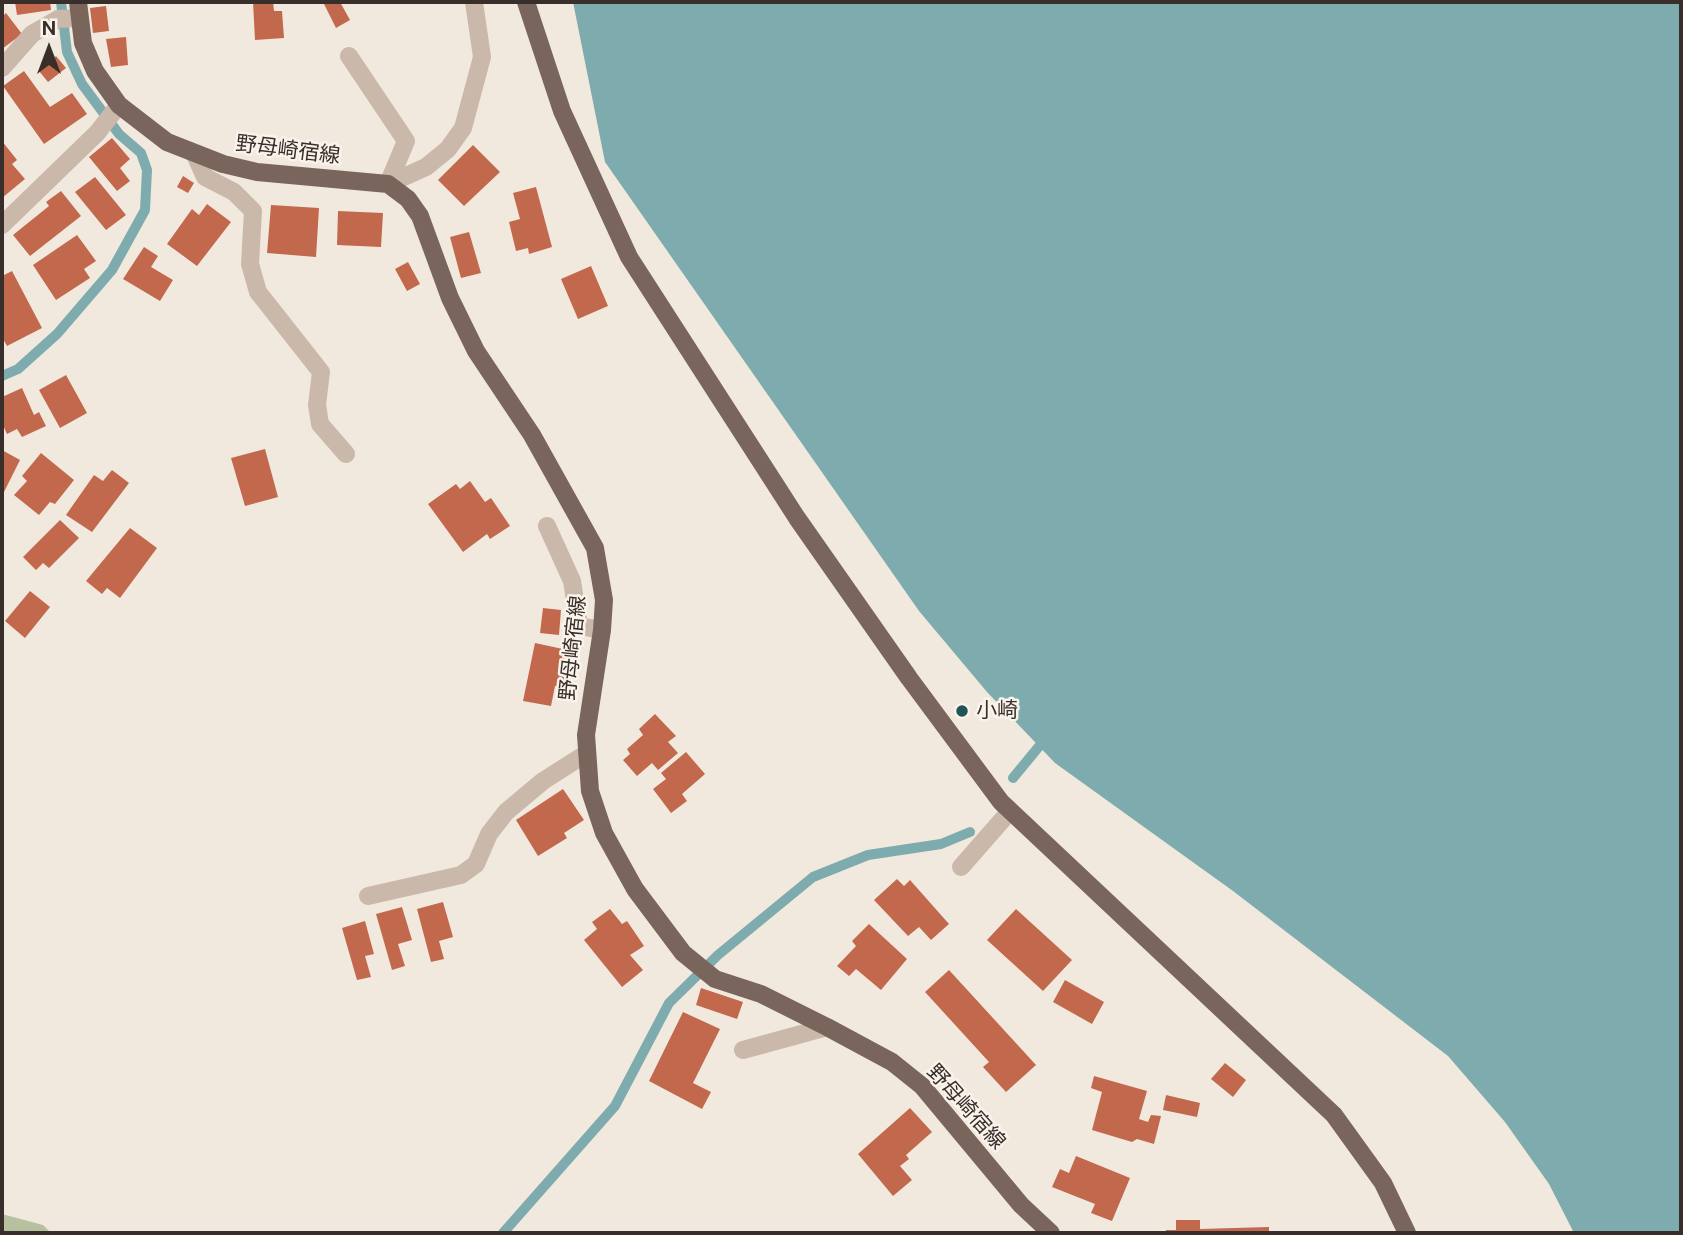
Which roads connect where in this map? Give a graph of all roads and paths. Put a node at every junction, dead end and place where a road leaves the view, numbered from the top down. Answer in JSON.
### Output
{"nodes":[{"id":1,"x":474,"y":2,"type":"edge"},
{"id":2,"x":526,"y":2,"type":"edge"},
{"id":3,"x":78,"y":10,"type":"edge"},
{"id":4,"x":349,"y":56,"type":"dead end"},
{"id":5,"x":2,"y":68,"type":"edge"},
{"id":6,"x":118,"y":105,"type":"junction"},
{"id":7,"x":195,"y":155,"type":"junction"},
{"id":8,"x":388,"y":184,"type":"junction"},
{"id":9,"x":2,"y":225,"type":"edge"},
{"id":10,"x":346,"y":454,"type":"dead end"},
{"id":11,"x":547,"y":526,"type":"dead end"},
{"id":12,"x":602,"y":630,"type":"junction"},
{"id":13,"x":587,"y":752,"type":"junction"},
{"id":14,"x":1010,"y":811,"type":"junction"},
{"id":15,"x":961,"y":867,"type":"dead end"},
{"id":16,"x":368,"y":896,"type":"dead end"},
{"id":17,"x":827,"y":1027,"type":"junction"},
{"id":18,"x":743,"y":1050,"type":"dead end"},
{"id":19,"x":1051,"y":1233,"type":"edge"},
{"id":20,"x":1407,"y":1233,"type":"edge"}],
"edges":[{"from":1,"to":8,"type":"street"},
{"from":2,"to":14,"type":"main road"},
{"from":3,"to":5,"type":"street"},
{"from":3,"to":6,"type":"main road","name":"野母崎宿線"},
{"from":4,"to":8,"type":"street"},
{"from":6,"to":7,"type":"main road","name":"野母崎宿線"},
{"from":6,"to":9,"type":"street"},
{"from":7,"to":8,"type":"main road","name":"野母崎宿線"},
{"from":7,"to":10,"type":"street"},
{"from":8,"to":12,"type":"main road","name":"野母崎宿線"},
{"from":11,"to":12,"type":"street"},
{"from":12,"to":13,"type":"main road","name":"野母崎宿線"},
{"from":13,"to":16,"type":"street"},
{"from":13,"to":17,"type":"main road","name":"野母崎宿線"},
{"from":14,"to":15,"type":"street"},
{"from":14,"to":20,"type":"main road"},
{"from":17,"to":18,"type":"street"},
{"from":17,"to":19,"type":"main road","name":"野母崎宿線"}]}
